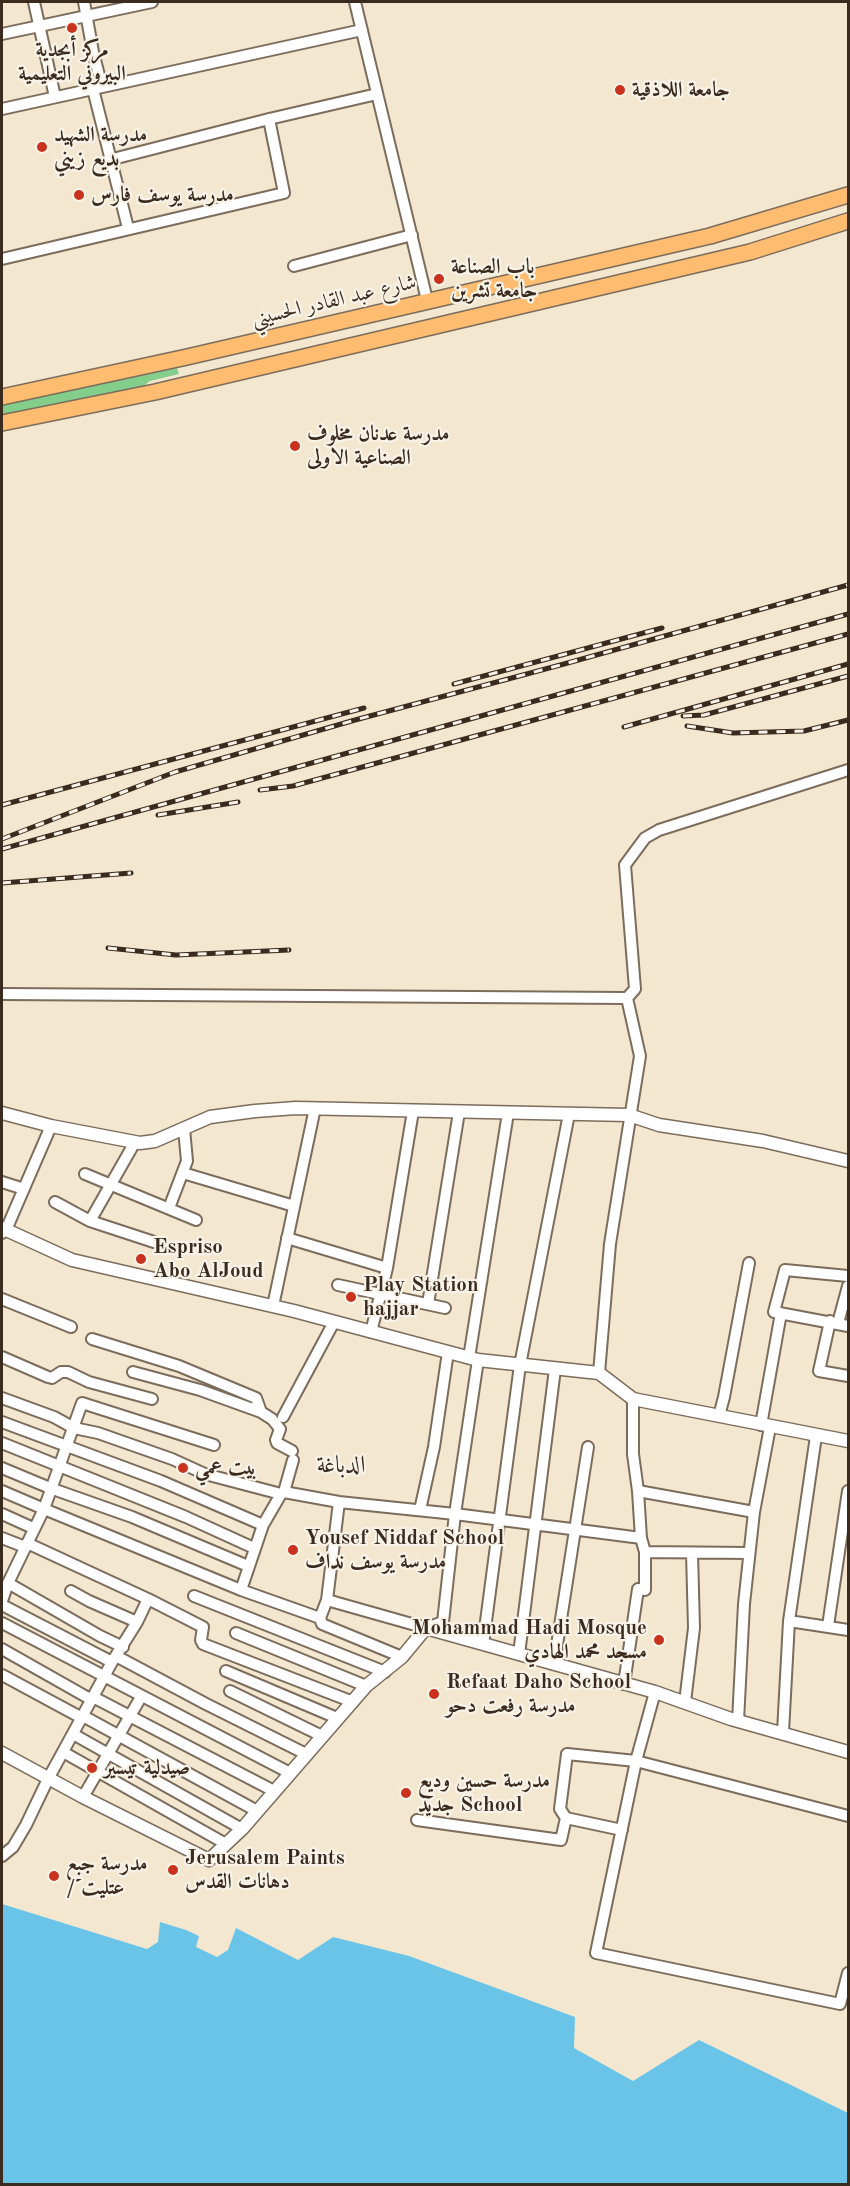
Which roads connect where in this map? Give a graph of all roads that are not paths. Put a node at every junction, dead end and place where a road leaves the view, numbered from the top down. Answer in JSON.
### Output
{"nodes":[{"id":1,"x":34,"y":2,"type":"edge"},
{"id":2,"x":84,"y":2,"type":"edge"},
{"id":3,"x":152,"y":2,"type":"edge"},
{"id":4,"x":355,"y":2,"type":"edge"},
{"id":5,"x":87,"y":16,"type":"junction"},
{"id":6,"x":38,"y":27,"type":"junction"},
{"id":7,"x":362,"y":30,"type":"junction"},
{"id":8,"x":2,"y":34,"type":"edge"},
{"id":9,"x":98,"y":88,"type":"junction"},
{"id":10,"x":377,"y":94,"type":"junction"},
{"id":11,"x":55,"y":98,"type":"junction"},
{"id":12,"x":2,"y":109,"type":"edge"},
{"id":13,"x":269,"y":119,"type":"junction"},
{"id":14,"x":109,"y":160,"type":"junction"},
{"id":15,"x":849,"y":195,"type":"edge"},
{"id":16,"x":849,"y":221,"type":"edge"},
{"id":17,"x":128,"y":228,"type":"junction"},
{"id":18,"x":411,"y":235,"type":"junction"},
{"id":19,"x":2,"y":259,"type":"edge"},
{"id":20,"x":294,"y":266,"type":"dead end"},
{"id":21,"x":427,"y":300,"type":"junction"},
{"id":22,"x":187,"y":357,"type":"junction"},
{"id":23,"x":155,"y":392,"type":"junction"},
{"id":24,"x":2,"y":397,"type":"edge"},
{"id":25,"x":2,"y":423,"type":"edge"},
{"id":26,"x":849,"y":770,"type":"edge"},
{"id":27,"x":2,"y":994,"type":"edge"},
{"id":28,"x":627,"y":998,"type":"junction"},
{"id":29,"x":315,"y":1108,"type":"junction"},
{"id":30,"x":413,"y":1111,"type":"junction"},
{"id":31,"x":459,"y":1112,"type":"junction"},
{"id":32,"x":2,"y":1113,"type":"edge"},
{"id":33,"x":508,"y":1113,"type":"junction"},
{"id":34,"x":569,"y":1114,"type":"junction"},
{"id":35,"x":629,"y":1115,"type":"junction"},
{"id":36,"x":51,"y":1126,"type":"junction"},
{"id":37,"x":184,"y":1129,"type":"junction"},
{"id":38,"x":135,"y":1142,"type":"junction"},
{"id":39,"x":849,"y":1161,"type":"edge"},
{"id":40,"x":183,"y":1173,"type":"junction"},
{"id":41,"x":85,"y":1174,"type":"dead end"},
{"id":42,"x":2,"y":1182,"type":"edge"},
{"id":43,"x":111,"y":1185,"type":"junction"},
{"id":44,"x":24,"y":1189,"type":"junction"},
{"id":45,"x":55,"y":1202,"type":"dead end"},
{"id":46,"x":294,"y":1206,"type":"junction"},
{"id":47,"x":169,"y":1208,"type":"junction"},
{"id":48,"x":196,"y":1220,"type":"dead end"},
{"id":49,"x":90,"y":1221,"type":"junction"},
{"id":50,"x":3,"y":1230,"type":"edge"},
{"id":51,"x":287,"y":1238,"type":"junction"},
{"id":52,"x":154,"y":1242,"type":"dead end"},
{"id":53,"x":748,"y":1263,"type":"dead end"},
{"id":54,"x":387,"y":1268,"type":"junction"},
{"id":55,"x":849,"y":1276,"type":"edge"},
{"id":56,"x":338,"y":1285,"type":"dead end"},
{"id":57,"x":849,"y":1286,"type":"edge"},
{"id":58,"x":381,"y":1294,"type":"junction"},
{"id":59,"x":2,"y":1299,"type":"edge"},
{"id":60,"x":428,"y":1304,"type":"junction"},
{"id":61,"x":273,"y":1306,"type":"junction"},
{"id":62,"x":445,"y":1308,"type":"dead end"},
{"id":63,"x":781,"y":1313,"type":"junction"},
{"id":64,"x":334,"y":1322,"type":"junction"},
{"id":65,"x":839,"y":1324,"type":"edge"},
{"id":66,"x":71,"y":1327,"type":"dead end"},
{"id":67,"x":371,"y":1332,"type":"junction"},
{"id":68,"x":92,"y":1339,"type":"dead end"},
{"id":69,"x":448,"y":1352,"type":"junction"},
{"id":70,"x":2,"y":1357,"type":"edge"},
{"id":71,"x":474,"y":1359,"type":"junction"},
{"id":72,"x":520,"y":1365,"type":"junction"},
{"id":73,"x":555,"y":1369,"type":"junction"},
{"id":74,"x":133,"y":1372,"type":"dead end"},
{"id":75,"x":598,"y":1373,"type":"junction"},
{"id":76,"x":849,"y":1376,"type":"edge"},
{"id":77,"x":89,"y":1382,"type":"junction"},
{"id":78,"x":2,"y":1398,"type":"edge"},
{"id":79,"x":152,"y":1399,"type":"dead end"},
{"id":80,"x":633,"y":1399,"type":"junction"},
{"id":81,"x":82,"y":1403,"type":"junction"},
{"id":82,"x":261,"y":1412,"type":"junction"},
{"id":83,"x":718,"y":1416,"type":"junction"},
{"id":84,"x":284,"y":1417,"type":"dead end"},
{"id":85,"x":2,"y":1422,"type":"edge"},
{"id":86,"x":765,"y":1426,"type":"junction"},
{"id":87,"x":74,"y":1428,"type":"junction"},
{"id":88,"x":816,"y":1436,"type":"junction"},
{"id":89,"x":849,"y":1441,"type":"edge"},
{"id":90,"x":2,"y":1443,"type":"edge"},
{"id":91,"x":214,"y":1445,"type":"dead end"},
{"id":92,"x":588,"y":1447,"type":"dead end"},
{"id":93,"x":66,"y":1448,"type":"junction"},
{"id":94,"x":57,"y":1467,"type":"junction"},
{"id":95,"x":2,"y":1468,"type":"edge"},
{"id":96,"x":50,"y":1488,"type":"junction"},
{"id":97,"x":2,"y":1491,"type":"edge"},
{"id":98,"x":639,"y":1491,"type":"junction"},
{"id":99,"x":849,"y":1491,"type":"edge"},
{"id":100,"x":283,"y":1493,"type":"junction"},
{"id":101,"x":339,"y":1502,"type":"junction"},
{"id":102,"x":44,"y":1509,"type":"junction"},
{"id":103,"x":420,"y":1510,"type":"junction"},
{"id":104,"x":754,"y":1512,"type":"junction"},
{"id":105,"x":2,"y":1514,"type":"edge"},
{"id":106,"x":454,"y":1514,"type":"junction"},
{"id":107,"x":499,"y":1520,"type":"junction"},
{"id":108,"x":535,"y":1524,"type":"junction"},
{"id":109,"x":263,"y":1525,"type":"junction"},
{"id":110,"x":33,"y":1528,"type":"junction"},
{"id":111,"x":574,"y":1529,"type":"junction"},
{"id":112,"x":2,"y":1538,"type":"edge"},
{"id":113,"x":641,"y":1538,"type":"junction"},
{"id":114,"x":26,"y":1545,"type":"junction"},
{"id":115,"x":254,"y":1548,"type":"junction"},
{"id":116,"x":645,"y":1552,"type":"junction"},
{"id":117,"x":692,"y":1553,"type":"junction"},
{"id":118,"x":749,"y":1553,"type":"junction"},
{"id":119,"x":248,"y":1566,"type":"junction"},
{"id":120,"x":8,"y":1582,"type":"junction"},
{"id":121,"x":241,"y":1590,"type":"junction"},
{"id":122,"x":71,"y":1591,"type":"dead end"},
{"id":123,"x":194,"y":1596,"type":"dead end"},
{"id":124,"x":148,"y":1599,"type":"junction"},
{"id":125,"x":327,"y":1600,"type":"junction"},
{"id":126,"x":2,"y":1603,"type":"edge"},
{"id":127,"x":320,"y":1618,"type":"junction"},
{"id":128,"x":789,"y":1621,"type":"junction"},
{"id":129,"x":137,"y":1622,"type":"junction"},
{"id":130,"x":828,"y":1626,"type":"junction"},
{"id":131,"x":3,"y":1627,"type":"edge"},
{"id":132,"x":426,"y":1628,"type":"junction"},
{"id":133,"x":849,"y":1630,"type":"edge"},
{"id":134,"x":236,"y":1633,"type":"dead end"},
{"id":135,"x":483,"y":1644,"type":"junction"},
{"id":136,"x":2,"y":1649,"type":"edge"},
{"id":137,"x":519,"y":1654,"type":"junction"},
{"id":138,"x":117,"y":1655,"type":"junction"},
{"id":139,"x":402,"y":1657,"type":"junction"},
{"id":140,"x":554,"y":1664,"type":"junction"},
{"id":141,"x":226,"y":1671,"type":"dead end"},
{"id":142,"x":385,"y":1672,"type":"junction"},
{"id":143,"x":2,"y":1676,"type":"edge"},
{"id":144,"x":105,"y":1677,"type":"junction"},
{"id":145,"x":624,"y":1684,"type":"junction"},
{"id":146,"x":366,"y":1686,"type":"junction"},
{"id":147,"x":230,"y":1691,"type":"dead end"},
{"id":148,"x":655,"y":1692,"type":"junction"},
{"id":149,"x":141,"y":1697,"type":"junction"},
{"id":150,"x":92,"y":1699,"type":"junction"},
{"id":151,"x":353,"y":1702,"type":"junction"},
{"id":152,"x":685,"y":1702,"type":"junction"},
{"id":153,"x":82,"y":1717,"type":"junction"},
{"id":154,"x":130,"y":1718,"type":"junction"},
{"id":155,"x":337,"y":1718,"type":"junction"},
{"id":156,"x":738,"y":1721,"type":"junction"},
{"id":157,"x":783,"y":1732,"type":"junction"},
{"id":158,"x":73,"y":1734,"type":"junction"},
{"id":159,"x":118,"y":1736,"type":"junction"},
{"id":160,"x":322,"y":1736,"type":"junction"},
{"id":161,"x":63,"y":1752,"type":"junction"},
{"id":162,"x":108,"y":1752,"type":"junction"},
{"id":163,"x":849,"y":1752,"type":"edge"},
{"id":164,"x":2,"y":1753,"type":"edge"},
{"id":165,"x":306,"y":1754,"type":"junction"},
{"id":166,"x":636,"y":1761,"type":"junction"},
{"id":167,"x":98,"y":1770,"type":"junction"},
{"id":168,"x":290,"y":1773,"type":"junction"},
{"id":169,"x":48,"y":1779,"type":"junction"},
{"id":170,"x":274,"y":1791,"type":"junction"},
{"id":171,"x":83,"y":1797,"type":"junction"},
{"id":172,"x":257,"y":1811,"type":"junction"},
{"id":173,"x":849,"y":1816,"type":"edge"},
{"id":174,"x":566,"y":1818,"type":"junction"},
{"id":175,"x":417,"y":1820,"type":"dead end"},
{"id":176,"x":242,"y":1828,"type":"junction"},
{"id":177,"x":622,"y":1830,"type":"junction"},
{"id":178,"x":226,"y":1844,"type":"junction"},
{"id":179,"x":2,"y":1856,"type":"edge"},
{"id":180,"x":849,"y":1973,"type":"edge"}],
"edges":[{"from":1,"to":6,"type":"street"},
{"from":2,"to":5,"type":"street"},
{"from":3,"to":5,"type":"street"},
{"from":4,"to":7,"type":"street"},
{"from":5,"to":6,"type":"street"},
{"from":5,"to":9,"type":"street"},
{"from":6,"to":8,"type":"street"},
{"from":6,"to":11,"type":"street"},
{"from":7,"to":9,"type":"street"},
{"from":7,"to":10,"type":"street"},
{"from":9,"to":11,"type":"street"},
{"from":9,"to":14,"type":"street"},
{"from":10,"to":13,"type":"street"},
{"from":10,"to":18,"type":"street"},
{"from":11,"to":12,"type":"street"},
{"from":13,"to":14,"type":"street"},
{"from":13,"to":17,"type":"street"},
{"from":14,"to":17,"type":"street"},
{"from":15,"to":21,"type":"main road","name":"شارع عبد القادر الحسيني"},
{"from":16,"to":23,"type":"main road"},
{"from":17,"to":19,"type":"street"},
{"from":18,"to":20,"type":"street"},
{"from":18,"to":21,"type":"street"},
{"from":21,"to":22,"type":"main road","name":"شارع عبد القادر الحسيني"},
{"from":22,"to":23,"type":"main road"},
{"from":22,"to":24,"type":"main road","name":"شارع عبد القادر الحسيني"},
{"from":23,"to":25,"type":"main road"},
{"from":26,"to":28,"type":"street"},
{"from":27,"to":28,"type":"street"},
{"from":28,"to":35,"type":"street"},
{"from":29,"to":30,"type":"street"},
{"from":29,"to":37,"type":"street"},
{"from":29,"to":46,"type":"street"},
{"from":30,"to":31,"type":"street"},
{"from":30,"to":54,"type":"street"},
{"from":31,"to":33,"type":"street"},
{"from":31,"to":60,"type":"street"},
{"from":32,"to":36,"type":"street"},
{"from":33,"to":34,"type":"street"},
{"from":33,"to":71,"type":"street"},
{"from":34,"to":35,"type":"street"},
{"from":34,"to":72,"type":"street"},
{"from":35,"to":39,"type":"street"},
{"from":35,"to":75,"type":"street"},
{"from":36,"to":38,"type":"street"},
{"from":36,"to":44,"type":"street"},
{"from":37,"to":38,"type":"street"},
{"from":37,"to":40,"type":"street"},
{"from":38,"to":43,"type":"street"},
{"from":40,"to":46,"type":"street"},
{"from":40,"to":47,"type":"street"},
{"from":41,"to":43,"type":"street"},
{"from":42,"to":44,"type":"street"},
{"from":43,"to":47,"type":"street"},
{"from":43,"to":49,"type":"street"},
{"from":44,"to":50,"type":"street"},
{"from":45,"to":49,"type":"street"},
{"from":46,"to":51,"type":"street"},
{"from":47,"to":48,"type":"street"},
{"from":49,"to":52,"type":"street"},
{"from":50,"to":61,"type":"street"},
{"from":51,"to":54,"type":"street"},
{"from":51,"to":61,"type":"street"},
{"from":53,"to":83,"type":"street"},
{"from":54,"to":58,"type":"street"},
{"from":55,"to":63,"type":"street"},
{"from":56,"to":58,"type":"street"},
{"from":57,"to":65,"type":"street"},
{"from":58,"to":60,"type":"street"},
{"from":58,"to":67,"type":"street"},
{"from":59,"to":66,"type":"street"},
{"from":60,"to":62,"type":"street"},
{"from":61,"to":64,"type":"street"},
{"from":63,"to":65,"type":"street"},
{"from":63,"to":86,"type":"street"},
{"from":64,"to":67,"type":"street"},
{"from":64,"to":84,"type":"street"},
{"from":65,"to":76,"type":"street"},
{"from":67,"to":69,"type":"street"},
{"from":68,"to":82,"type":"street"},
{"from":69,"to":71,"type":"street"},
{"from":69,"to":103,"type":"street"},
{"from":70,"to":77,"type":"street"},
{"from":71,"to":72,"type":"street"},
{"from":71,"to":106,"type":"street"},
{"from":72,"to":73,"type":"street"},
{"from":72,"to":107,"type":"street"},
{"from":73,"to":75,"type":"street"},
{"from":73,"to":108,"type":"street"},
{"from":74,"to":82,"type":"street"},
{"from":75,"to":80,"type":"street"},
{"from":77,"to":79,"type":"street"},
{"from":77,"to":81,"type":"street"},
{"from":78,"to":87,"type":"street"},
{"from":80,"to":83,"type":"street"},
{"from":80,"to":98,"type":"street"},
{"from":81,"to":87,"type":"street"},
{"from":81,"to":91,"type":"street"},
{"from":82,"to":100,"type":"street"},
{"from":83,"to":86,"type":"street"},
{"from":85,"to":93,"type":"street"},
{"from":86,"to":88,"type":"street"},
{"from":86,"to":104,"type":"street"},
{"from":87,"to":93,"type":"street"},
{"from":87,"to":100,"type":"street"},
{"from":88,"to":89,"type":"street"},
{"from":88,"to":128,"type":"street"},
{"from":90,"to":94,"type":"street"},
{"from":92,"to":111,"type":"street"},
{"from":93,"to":94,"type":"street"},
{"from":93,"to":109,"type":"street"},
{"from":94,"to":96,"type":"street"},
{"from":94,"to":115,"type":"street"},
{"from":95,"to":96,"type":"street"},
{"from":96,"to":102,"type":"street"},
{"from":96,"to":119,"type":"street"},
{"from":97,"to":102,"type":"street"},
{"from":98,"to":104,"type":"street"},
{"from":98,"to":113,"type":"street"},
{"from":99,"to":130,"type":"street"},
{"from":100,"to":101,"type":"street"},
{"from":100,"to":109,"type":"street"},
{"from":101,"to":103,"type":"street"},
{"from":101,"to":125,"type":"street"},
{"from":102,"to":110,"type":"street"},
{"from":102,"to":121,"type":"street"},
{"from":103,"to":106,"type":"street"},
{"from":104,"to":118,"type":"street"},
{"from":105,"to":110,"type":"street"},
{"from":106,"to":107,"type":"street"},
{"from":106,"to":132,"type":"street"},
{"from":107,"to":108,"type":"street"},
{"from":107,"to":135,"type":"street"},
{"from":108,"to":111,"type":"street"},
{"from":108,"to":137,"type":"street"},
{"from":109,"to":115,"type":"street"},
{"from":110,"to":114,"type":"street"},
{"from":111,"to":113,"type":"street"},
{"from":111,"to":140,"type":"street"},
{"from":112,"to":114,"type":"street"},
{"from":113,"to":116,"type":"street"},
{"from":114,"to":120,"type":"street"},
{"from":114,"to":124,"type":"street"},
{"from":115,"to":119,"type":"street"},
{"from":116,"to":117,"type":"street"},
{"from":116,"to":145,"type":"street"},
{"from":117,"to":118,"type":"street"},
{"from":117,"to":152,"type":"street"},
{"from":118,"to":156,"type":"street"},
{"from":119,"to":121,"type":"street"},
{"from":120,"to":126,"type":"street"},
{"from":120,"to":138,"type":"street"},
{"from":121,"to":127,"type":"street"},
{"from":122,"to":129,"type":"street"},
{"from":123,"to":142,"type":"street"},
{"from":124,"to":129,"type":"street"},
{"from":124,"to":151,"type":"street"},
{"from":125,"to":127,"type":"street"},
{"from":125,"to":132,"type":"street"},
{"from":126,"to":138,"type":"street"},
{"from":127,"to":139,"type":"street"},
{"from":128,"to":130,"type":"street"},
{"from":128,"to":157,"type":"street"},
{"from":129,"to":138,"type":"street"},
{"from":130,"to":133,"type":"street"},
{"from":131,"to":144,"type":"street"},
{"from":132,"to":135,"type":"street"},
{"from":132,"to":139,"type":"street"},
{"from":134,"to":146,"type":"street"},
{"from":135,"to":137,"type":"street"},
{"from":136,"to":150,"type":"street"},
{"from":137,"to":140,"type":"street"},
{"from":138,"to":144,"type":"street"},
{"from":138,"to":165,"type":"street"},
{"from":139,"to":142,"type":"street"},
{"from":140,"to":145,"type":"street"},
{"from":141,"to":155,"type":"street"},
{"from":142,"to":146,"type":"street"},
{"from":143,"to":153,"type":"street"},
{"from":144,"to":149,"type":"street"},
{"from":144,"to":150,"type":"street"},
{"from":145,"to":148,"type":"street"},
{"from":146,"to":151,"type":"street"},
{"from":147,"to":160,"type":"street"},
{"from":148,"to":152,"type":"street"},
{"from":148,"to":166,"type":"street"},
{"from":149,"to":154,"type":"street"},
{"from":149,"to":168,"type":"street"},
{"from":150,"to":153,"type":"street"},
{"from":150,"to":154,"type":"street"},
{"from":151,"to":155,"type":"street"},
{"from":152,"to":156,"type":"street"},
{"from":153,"to":158,"type":"street"},
{"from":153,"to":159,"type":"street"},
{"from":154,"to":159,"type":"street"},
{"from":154,"to":170,"type":"street"},
{"from":155,"to":160,"type":"street"},
{"from":156,"to":157,"type":"street"},
{"from":157,"to":163,"type":"street"},
{"from":158,"to":161,"type":"street"},
{"from":158,"to":162,"type":"street"},
{"from":159,"to":162,"type":"street"},
{"from":159,"to":172,"type":"street"},
{"from":160,"to":165,"type":"street"},
{"from":161,"to":167,"type":"street"},
{"from":161,"to":169,"type":"street"},
{"from":162,"to":167,"type":"street"},
{"from":162,"to":176,"type":"street"},
{"from":164,"to":169,"type":"street"},
{"from":165,"to":168,"type":"street"},
{"from":166,"to":173,"type":"street"},
{"from":166,"to":174,"type":"street"},
{"from":166,"to":177,"type":"street"},
{"from":167,"to":171,"type":"street"},
{"from":167,"to":178,"type":"street"},
{"from":168,"to":170,"type":"street"},
{"from":169,"to":171,"type":"street"},
{"from":169,"to":179,"type":"street"},
{"from":170,"to":172,"type":"street"},
{"from":171,"to":178,"type":"street"},
{"from":172,"to":176,"type":"street"},
{"from":174,"to":175,"type":"street"},
{"from":174,"to":177,"type":"street"},
{"from":176,"to":178,"type":"street"},
{"from":177,"to":180,"type":"street"}]}
